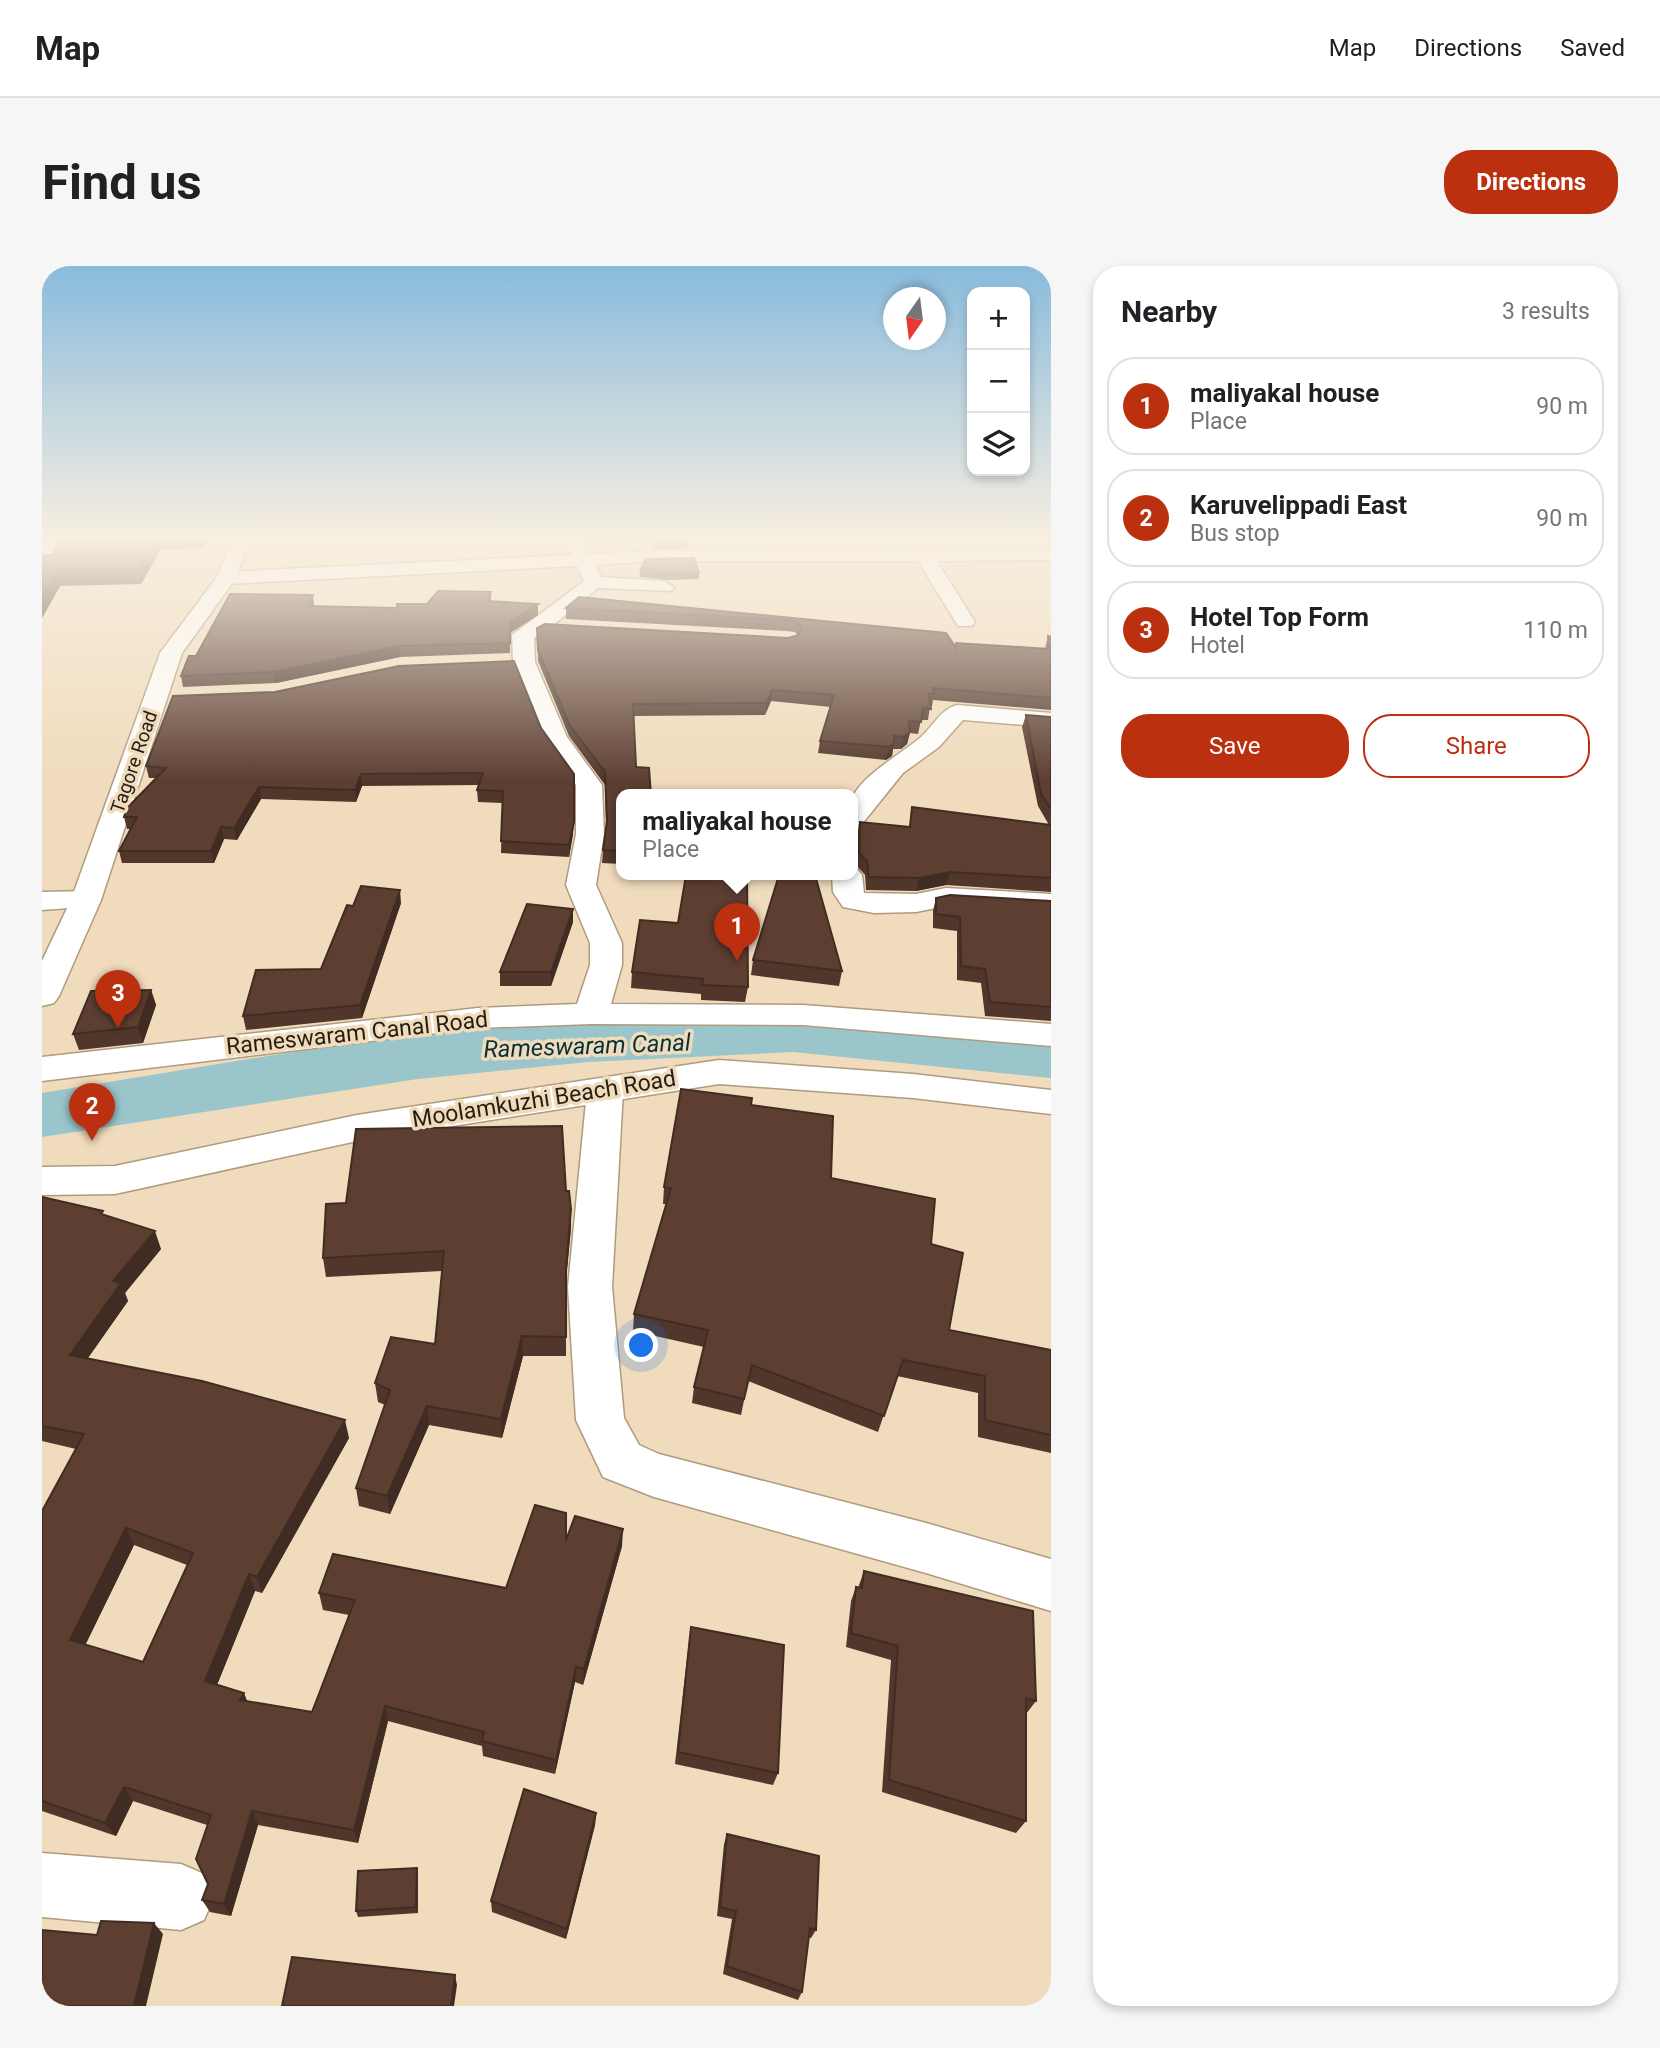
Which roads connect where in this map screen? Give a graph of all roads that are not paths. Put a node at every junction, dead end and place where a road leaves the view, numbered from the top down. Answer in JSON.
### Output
{"nodes":[{"id":1,"x":197,"y":618,"type":"edge"},
{"id":2,"x":550,"y":618,"type":"edge"},
{"id":3,"x":963,"y":618,"type":"edge"},
{"id":4,"x":965,"y":622,"type":"dead end"},
{"id":5,"x":540,"y":626,"type":"junction"},
{"id":6,"x":572,"y":628,"type":"edge"},
{"id":7,"x":524,"y":662,"type":"junction"},
{"id":8,"x":496,"y":663,"type":"edge"},
{"id":9,"x":184,"y":696,"type":"edge"},
{"id":10,"x":157,"y":698,"type":"junction"},
{"id":11,"x":1051,"y":720,"type":"edge"},
{"id":12,"x":858,"y":811,"type":"edge"},
{"id":13,"x":847,"y":880,"type":"edge"},
{"id":14,"x":86,"y":900,"type":"junction"},
{"id":15,"x":42,"y":901,"type":"edge"},
{"id":16,"x":1051,"y":903,"type":"edge"},
{"id":17,"x":42,"y":996,"type":"edge"},
{"id":18,"x":591,"y":1014,"type":"junction"},
{"id":19,"x":1051,"y":1035,"type":"edge"},
{"id":20,"x":42,"y":1069,"type":"edge"},
{"id":21,"x":605,"y":1091,"type":"junction"},
{"id":22,"x":1051,"y":1102,"type":"edge"},
{"id":23,"x":42,"y":1181,"type":"edge"},
{"id":24,"x":1051,"y":1585,"type":"edge"},
{"id":25,"x":42,"y":1885,"type":"edge"},
{"id":26,"x":181,"y":1897,"type":"dead end"}],
"edges":[{"from":1,"to":10,"type":"street","name":"Tagore Road"},
{"from":2,"to":5,"type":"street"},
{"from":3,"to":4,"type":"street"},
{"from":5,"to":6,"type":"street"},
{"from":5,"to":7,"type":"street"},
{"from":7,"to":8,"type":"street"},
{"from":7,"to":18,"type":"street"},
{"from":9,"to":10,"type":"street"},
{"from":10,"to":14,"type":"street","name":"Tagore Road"},
{"from":11,"to":12,"type":"street"},
{"from":13,"to":16,"type":"street"},
{"from":14,"to":15,"type":"street"},
{"from":14,"to":17,"type":"street","name":"Tagore Road"},
{"from":18,"to":19,"type":"street","name":"Rameswaram Canal Road"},
{"from":18,"to":20,"type":"street","name":"Rameswaram Canal Road"},
{"from":21,"to":22,"type":"street","name":"Moolamkuzhi Beach Road"},
{"from":21,"to":23,"type":"street","name":"Moolamkuzhi Beach Road"},
{"from":21,"to":24,"type":"street"},
{"from":25,"to":26,"type":"street"}]}
